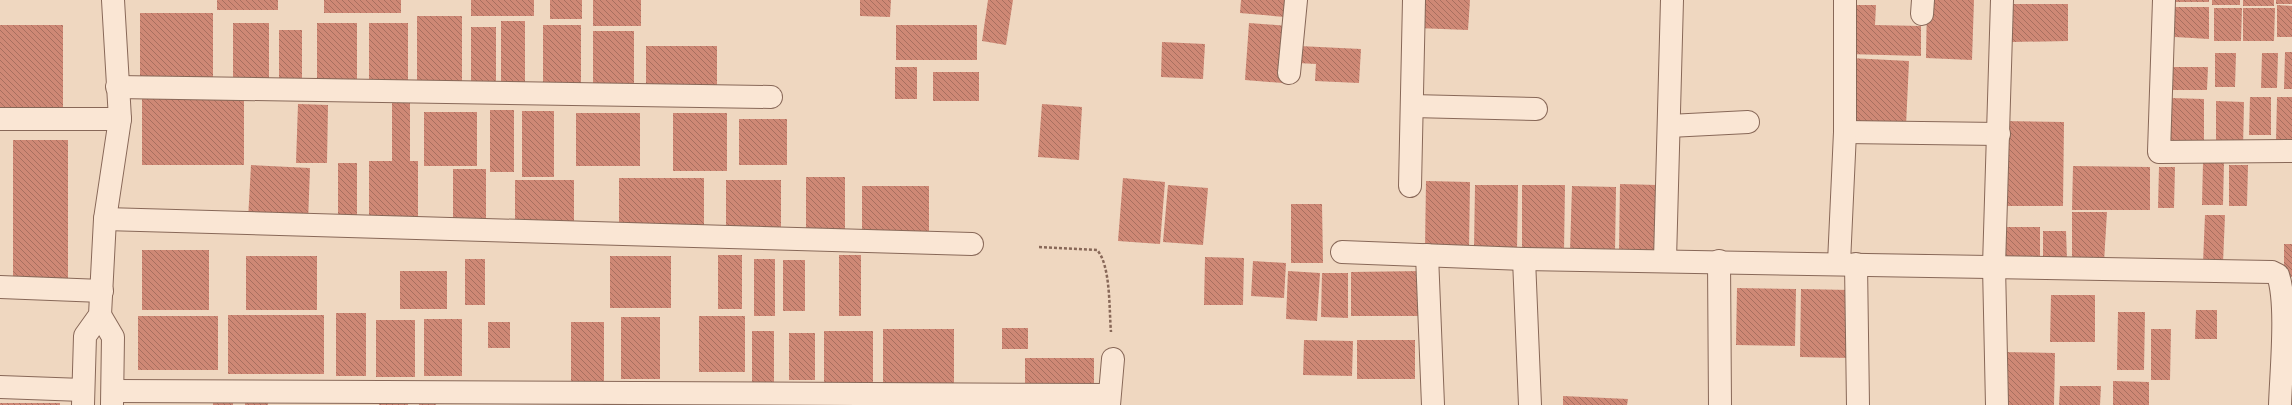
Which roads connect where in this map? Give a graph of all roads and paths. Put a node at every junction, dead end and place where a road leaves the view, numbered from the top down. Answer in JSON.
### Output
{"nodes":[{"id":1,"x":113,"y":0,"type":"edge"},
{"id":2,"x":1296,"y":0,"type":"edge"},
{"id":3,"x":1414,"y":0,"type":"edge"},
{"id":4,"x":1672,"y":0,"type":"edge"},
{"id":5,"x":1845,"y":0,"type":"edge"},
{"id":6,"x":2002,"y":0,"type":"edge"},
{"id":7,"x":2164,"y":0,"type":"edge"},
{"id":8,"x":1289,"y":73,"type":"dead end"},
{"id":9,"x":117,"y":88,"type":"junction"},
{"id":10,"x":771,"y":98,"type":"dead end"},
{"id":11,"x":1412,"y":106,"type":"junction"},
{"id":12,"x":1536,"y":109,"type":"dead end"},
{"id":13,"x":120,"y":118,"type":"junction"},
{"id":14,"x":0,"y":119,"type":"edge"},
{"id":15,"x":1748,"y":122,"type":"dead end"},
{"id":16,"x":1669,"y":126,"type":"junction"},
{"id":17,"x":1845,"y":132,"type":"junction"},
{"id":18,"x":1999,"y":134,"type":"junction"},
{"id":19,"x":2292,"y":151,"type":"edge"},
{"id":20,"x":1410,"y":186,"type":"dead end"},
{"id":21,"x":105,"y":219,"type":"junction"},
{"id":22,"x":972,"y":244,"type":"dead end"},
{"id":23,"x":1039,"y":247,"type":"dead end"},
{"id":24,"x":1342,"y":252,"type":"dead end"},
{"id":25,"x":1427,"y":255,"type":"junction"},
{"id":26,"x":1524,"y":258,"type":"junction"},
{"id":27,"x":1665,"y":260,"type":"junction"},
{"id":28,"x":1719,"y":261,"type":"junction"},
{"id":29,"x":1847,"y":264,"type":"junction"},
{"id":30,"x":1994,"y":266,"type":"junction"},
{"id":31,"x":0,"y":287,"type":"edge"},
{"id":32,"x":102,"y":291,"type":"junction"},
{"id":33,"x":2287,"y":313,"type":"edge"},
{"id":34,"x":100,"y":315,"type":"junction"},
{"id":35,"x":1113,"y":359,"type":"joint"},
{"id":36,"x":0,"y":387,"type":"edge"},
{"id":37,"x":83,"y":398,"type":"edge"},
{"id":38,"x":113,"y":398,"type":"edge"},
{"id":39,"x":1109,"y":400,"type":"edge"},
{"id":40,"x":1433,"y":405,"type":"edge"},
{"id":41,"x":1530,"y":405,"type":"edge"},
{"id":42,"x":1720,"y":405,"type":"edge"},
{"id":43,"x":1858,"y":405,"type":"edge"},
{"id":44,"x":1997,"y":405,"type":"edge"},
{"id":45,"x":2280,"y":405,"type":"edge"}],
"edges":[{"from":1,"to":9,"type":"street"},
{"from":2,"to":8,"type":"street"},
{"from":3,"to":11,"type":"street"},
{"from":4,"to":16,"type":"street"},
{"from":5,"to":17,"type":"street"},
{"from":6,"to":18,"type":"street"},
{"from":7,"to":19,"type":"street"},
{"from":9,"to":10,"type":"street"},
{"from":9,"to":13,"type":"street"},
{"from":11,"to":12,"type":"street"},
{"from":11,"to":20,"type":"street"},
{"from":13,"to":14,"type":"street"},
{"from":13,"to":21,"type":"street"},
{"from":15,"to":16,"type":"street"},
{"from":16,"to":27,"type":"street"},
{"from":17,"to":18,"type":"street"},
{"from":17,"to":29,"type":"street"},
{"from":18,"to":30,"type":"street"},
{"from":21,"to":22,"type":"street"},
{"from":21,"to":32,"type":"street"},
{"from":23,"to":35,"type":"path"},
{"from":24,"to":25,"type":"street"},
{"from":25,"to":26,"type":"street"},
{"from":25,"to":40,"type":"street"},
{"from":26,"to":27,"type":"street"},
{"from":26,"to":41,"type":"street"},
{"from":27,"to":28,"type":"street"},
{"from":28,"to":29,"type":"street"},
{"from":28,"to":42,"type":"street"},
{"from":29,"to":30,"type":"street"},
{"from":29,"to":43,"type":"street"},
{"from":30,"to":33,"type":"street"},
{"from":30,"to":44,"type":"street"},
{"from":31,"to":32,"type":"street"},
{"from":32,"to":34,"type":"street"},
{"from":33,"to":45,"type":"street"},
{"from":34,"to":37,"type":"street"},
{"from":34,"to":38,"type":"street"},
{"from":35,"to":39,"type":"street"},
{"from":36,"to":37,"type":"street"},
{"from":38,"to":39,"type":"street"}]}
